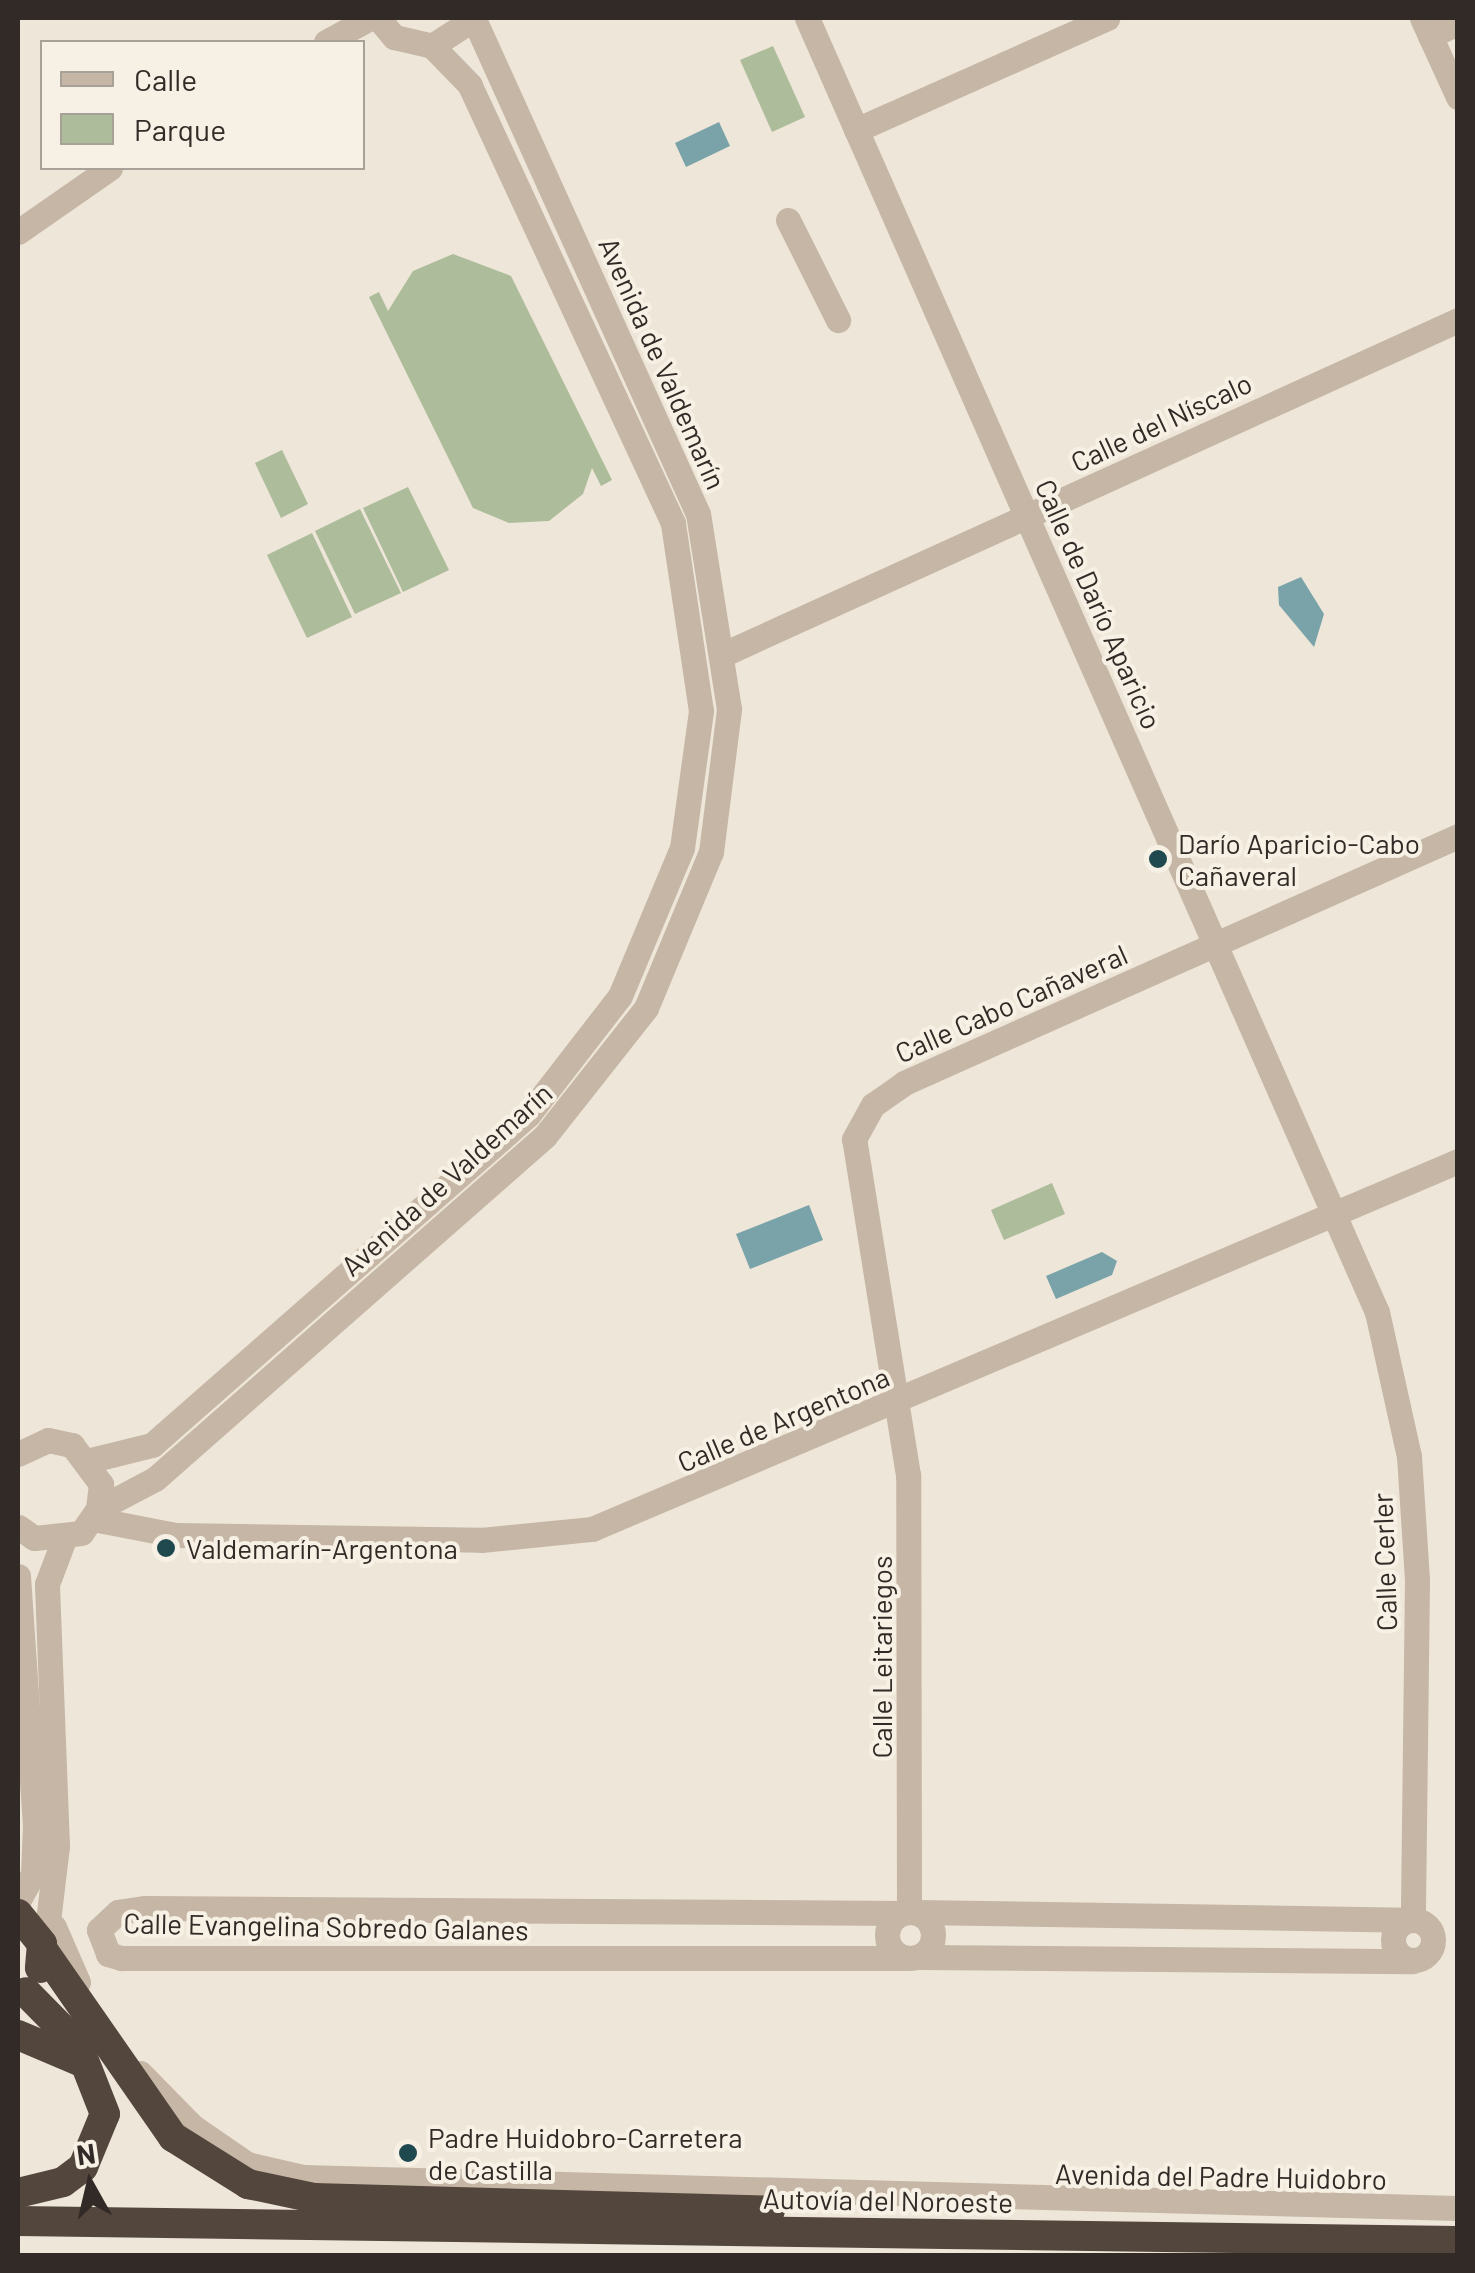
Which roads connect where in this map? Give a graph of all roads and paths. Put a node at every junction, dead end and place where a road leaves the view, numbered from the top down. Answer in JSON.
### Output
{"nodes":[{"id":1,"x":370,"y":18,"type":"edge"},
{"id":2,"x":378,"y":18,"type":"edge"},
{"id":3,"x":474,"y":18,"type":"edge"},
{"id":4,"x":807,"y":18,"type":"edge"},
{"id":5,"x":1107,"y":18,"type":"edge"},
{"id":6,"x":1458,"y":23,"type":"edge"},
{"id":7,"x":1426,"y":27,"type":"edge"},
{"id":8,"x":330,"y":40,"type":"edge"},
{"id":9,"x":432,"y":46,"type":"junction"},
{"id":10,"x":1458,"y":97,"type":"edge"},
{"id":11,"x":856,"y":130,"type":"junction"},
{"id":12,"x":107,"y":170,"type":"edge"},
{"id":13,"x":788,"y":220,"type":"dead end"},
{"id":14,"x":18,"y":232,"type":"edge"},
{"id":15,"x":838,"y":320,"type":"dead end"},
{"id":16,"x":1458,"y":320,"type":"edge"},
{"id":17,"x":1027,"y":516,"type":"junction"},
{"id":18,"x":726,"y":653,"type":"junction"},
{"id":19,"x":1458,"y":836,"type":"edge"},
{"id":20,"x":1216,"y":944,"type":"junction"},
{"id":21,"x":1458,"y":1161,"type":"edge"},
{"id":22,"x":1336,"y":1215,"type":"junction"},
{"id":23,"x":897,"y":1403,"type":"junction"},
{"id":24,"x":18,"y":1454,"type":"edge"},
{"id":25,"x":91,"y":1460,"type":"junction"},
{"id":26,"x":96,"y":1514,"type":"junction"},
{"id":27,"x":18,"y":1527,"type":"edge"},
{"id":28,"x":64,"y":1539,"type":"junction"},
{"id":29,"x":18,"y":1576,"type":"edge"},
{"id":30,"x":32,"y":1790,"type":"junction"},
{"id":31,"x":18,"y":1818,"type":"edge"},
{"id":32,"x":18,"y":1901,"type":"edge"},
{"id":33,"x":909,"y":1912,"type":"junction"},
{"id":34,"x":18,"y":1914,"type":"edge"},
{"id":35,"x":1410,"y":1919,"type":"junction"},
{"id":36,"x":51,"y":1944,"type":"junction"},
{"id":37,"x":912,"y":1958,"type":"junction"},
{"id":38,"x":1412,"y":1961,"type":"joint"},
{"id":39,"x":22,"y":1995,"type":"edge"},
{"id":40,"x":18,"y":2034,"type":"edge"},
{"id":41,"x":89,"y":2068,"type":"junction"},
{"id":42,"x":18,"y":2193,"type":"edge"},
{"id":43,"x":1458,"y":2208,"type":"edge"},
{"id":44,"x":18,"y":2221,"type":"edge"},
{"id":45,"x":836,"y":2232,"type":"junction"},
{"id":46,"x":1458,"y":2242,"type":"edge"}],
"edges":[{"from":1,"to":8,"type":"street"},
{"from":2,"to":9,"type":"street"},
{"from":3,"to":9,"type":"street"},
{"from":3,"to":18,"type":"street","name":"Avenida de Valdemarín"},
{"from":4,"to":11,"type":"street","name":"Calle de Darío Aparicio"},
{"from":5,"to":11,"type":"street"},
{"from":6,"to":7,"type":"street"},
{"from":7,"to":10,"type":"street"},
{"from":9,"to":25,"type":"street","name":"Avenida de Valdemarín"},
{"from":11,"to":17,"type":"street","name":"Calle de Darío Aparicio"},
{"from":12,"to":14,"type":"street"},
{"from":13,"to":15,"type":"street"},
{"from":16,"to":17,"type":"street","name":"Calle del Níscalo"},
{"from":17,"to":18,"type":"street","name":"Calle del Níscalo"},
{"from":17,"to":20,"type":"street","name":"Calle de Darío Aparicio"},
{"from":18,"to":26,"type":"street","name":"Avenida de Valdemarín"},
{"from":19,"to":20,"type":"street","name":"Calle Cabo Cañaveral"},
{"from":20,"to":22,"type":"street","name":"Calle de Darío Aparicio"},
{"from":20,"to":23,"type":"street","name":"Calle Cabo Cañaveral"},
{"from":21,"to":22,"type":"street","name":"Calle de Argentona"},
{"from":22,"to":23,"type":"street","name":"Calle de Argentona"},
{"from":22,"to":35,"type":"street","name":"Calle Cerler"},
{"from":23,"to":26,"type":"street","name":"Calle de Argentona"},
{"from":23,"to":33,"type":"street","name":"Calle Leitariegos"},
{"from":24,"to":25,"type":"street"},
{"from":25,"to":26,"type":"street"},
{"from":26,"to":28,"type":"street","name":"Avenida de Valdemarín"},
{"from":27,"to":28,"type":"street"},
{"from":28,"to":36,"type":"street"},
{"from":29,"to":30,"type":"street"},
{"from":30,"to":31,"type":"street"},
{"from":30,"to":32,"type":"street"},
{"from":33,"to":35,"type":"street","name":"Calle Evangelina Sobredo Galanes"},
{"from":33,"to":37,"type":"street"},
{"from":33,"to":37,"type":"street"},
{"from":33,"to":37,"type":"street","name":"Calle Evangelina Sobredo Galanes"},
{"from":34,"to":36,"type":"highway"},
{"from":35,"to":38,"type":"street","name":"Calle Cerler"},
{"from":36,"to":39,"type":"highway"},
{"from":36,"to":43,"type":"street","name":"Avenida del Padre Huidobro"},
{"from":36,"to":45,"type":"highway"},
{"from":37,"to":38,"type":"street","name":"Calle Evangelina Sobredo Galanes"},
{"from":39,"to":41,"type":"highway"},
{"from":40,"to":41,"type":"highway"},
{"from":41,"to":42,"type":"highway"},
{"from":44,"to":45,"type":"highway","name":"Autovía del Noroeste"},
{"from":45,"to":46,"type":"highway","name":"Autovía del Noroeste"}]}
